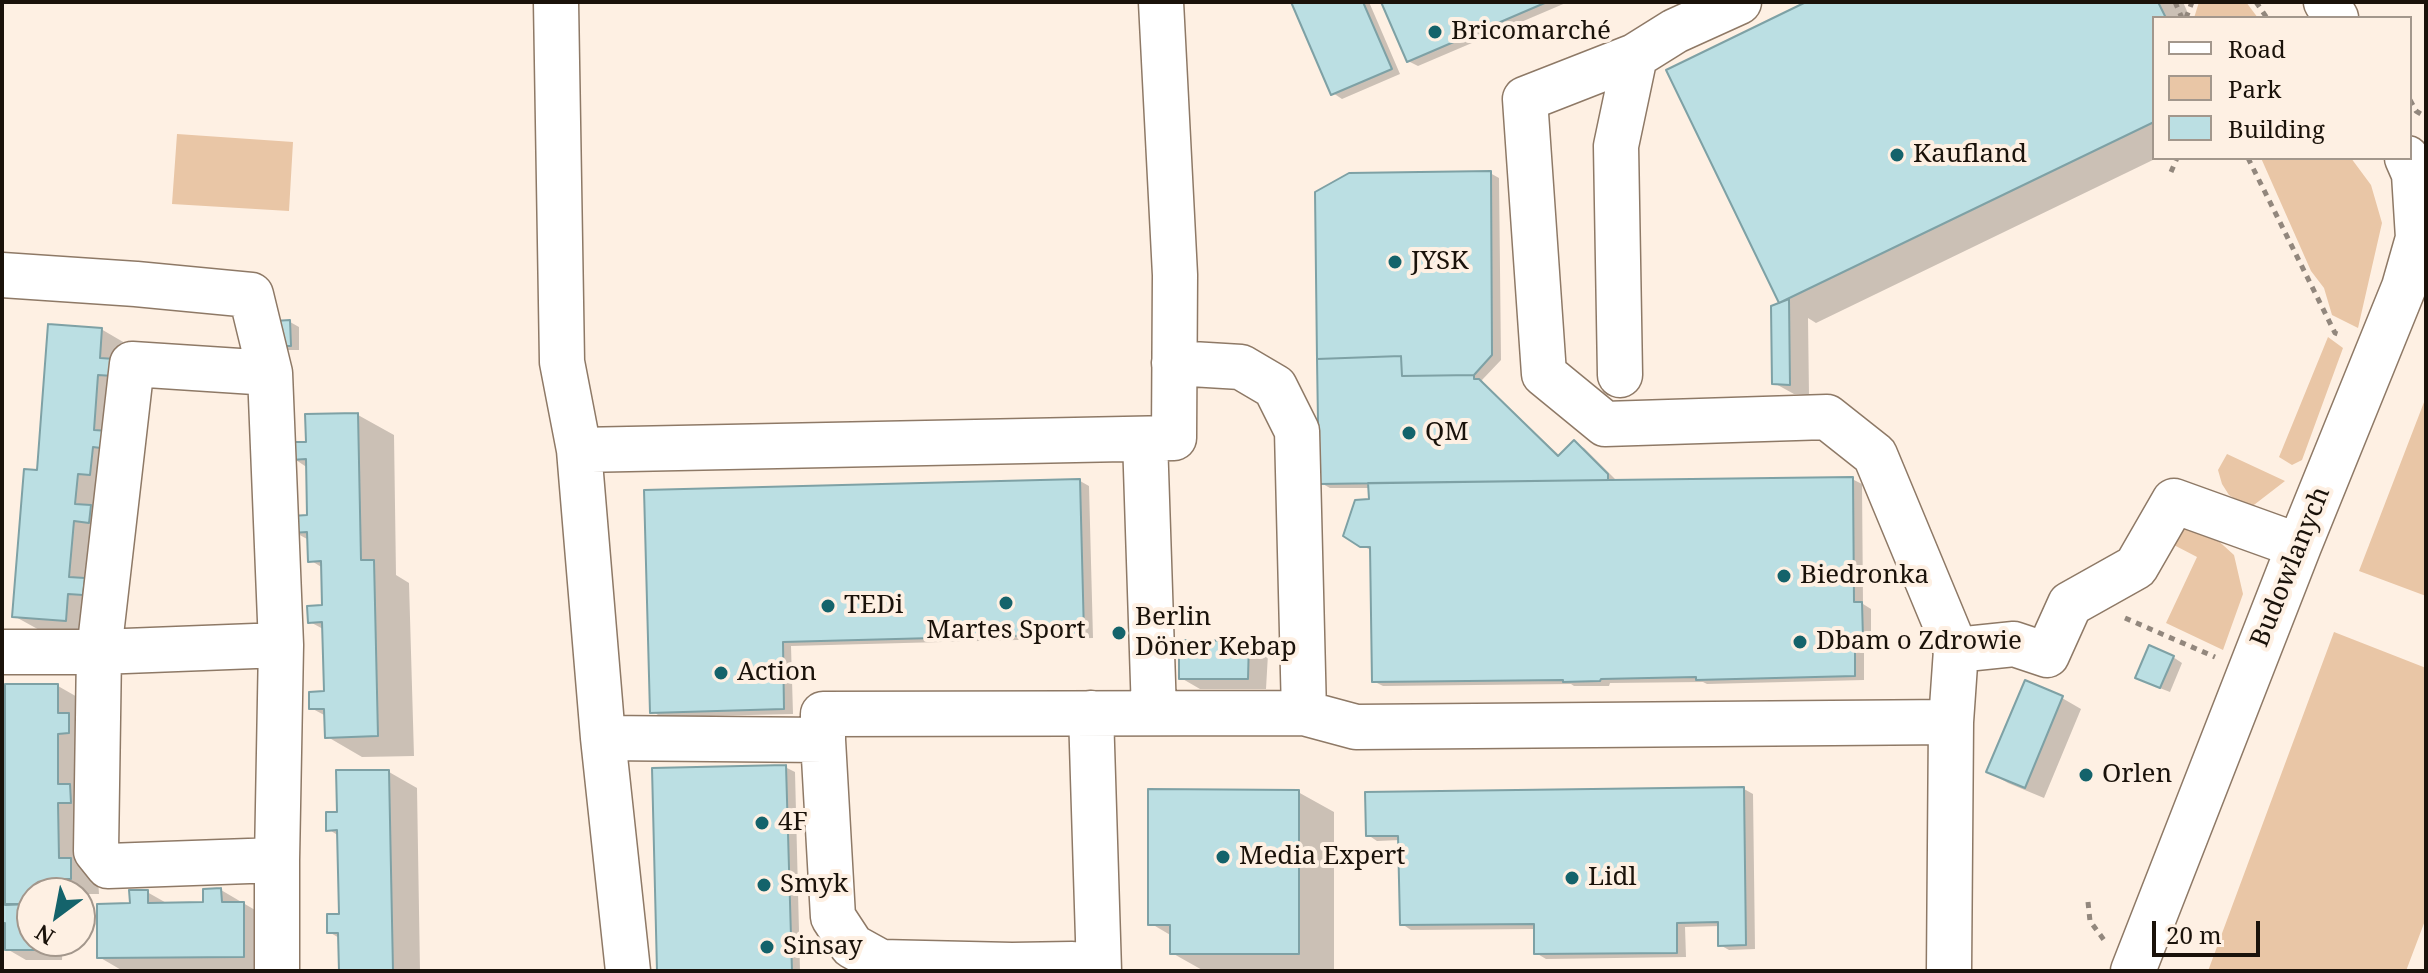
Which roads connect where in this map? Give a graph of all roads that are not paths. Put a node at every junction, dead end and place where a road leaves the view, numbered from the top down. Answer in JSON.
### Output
{"nodes":[{"id":1,"x":556,"y":2,"type":"edge"},
{"id":2,"x":1161,"y":2,"type":"edge"},
{"id":3,"x":1739,"y":2,"type":"edge"},
{"id":4,"x":1635,"y":56,"type":"junction"},
{"id":5,"x":2416,"y":166,"type":"edge"},
{"id":6,"x":2,"y":275,"type":"edge"},
{"id":7,"x":1174,"y":363,"type":"junction"},
{"id":8,"x":270,"y":373,"type":"junction"},
{"id":9,"x":1620,"y":375,"type":"dead end"},
{"id":10,"x":1145,"y":439,"type":"junction"},
{"id":11,"x":579,"y":450,"type":"junction"},
{"id":12,"x":2299,"y":546,"type":"junction"},
{"id":13,"x":281,"y":645,"type":"junction"},
{"id":14,"x":1956,"y":650,"type":"junction"},
{"id":15,"x":2,"y":652,"type":"edge"},
{"id":16,"x":99,"y":652,"type":"junction"},
{"id":17,"x":1091,"y":713,"type":"junction"},
{"id":18,"x":1154,"y":713,"type":"junction"},
{"id":19,"x":1304,"y":713,"type":"junction"},
{"id":20,"x":1951,"y":722,"type":"junction"},
{"id":21,"x":603,"y":738,"type":"junction"},
{"id":22,"x":823,"y":740,"type":"junction"},
{"id":23,"x":277,"y":860,"type":"junction"},
{"id":24,"x":2120,"y":957,"type":"edge"},
{"id":25,"x":277,"y":971,"type":"edge"},
{"id":26,"x":628,"y":971,"type":"edge"},
{"id":27,"x":1096,"y":971,"type":"edge"},
{"id":28,"x":1949,"y":971,"type":"edge"}],
"edges":[{"from":1,"to":11,"type":"street"},
{"from":2,"to":7,"type":"street"},
{"from":3,"to":4,"type":"street"},
{"from":4,"to":9,"type":"street"},
{"from":4,"to":14,"type":"street"},
{"from":5,"to":12,"type":"street","name":"Budowlanych"},
{"from":6,"to":8,"type":"street"},
{"from":7,"to":10,"type":"street"},
{"from":7,"to":19,"type":"street"},
{"from":8,"to":13,"type":"street"},
{"from":8,"to":16,"type":"street"},
{"from":10,"to":11,"type":"street"},
{"from":10,"to":18,"type":"street"},
{"from":11,"to":21,"type":"street"},
{"from":12,"to":14,"type":"street"},
{"from":12,"to":24,"type":"street","name":"Budowlanych"},
{"from":13,"to":16,"type":"street"},
{"from":13,"to":23,"type":"street"},
{"from":14,"to":20,"type":"street"},
{"from":15,"to":16,"type":"street"},
{"from":16,"to":23,"type":"street"},
{"from":17,"to":18,"type":"street"},
{"from":17,"to":22,"type":"street"},
{"from":17,"to":27,"type":"street"},
{"from":18,"to":19,"type":"street"},
{"from":19,"to":20,"type":"street"},
{"from":20,"to":28,"type":"street"},
{"from":21,"to":22,"type":"street"},
{"from":21,"to":26,"type":"street"},
{"from":22,"to":27,"type":"street"},
{"from":23,"to":25,"type":"street"}]}
